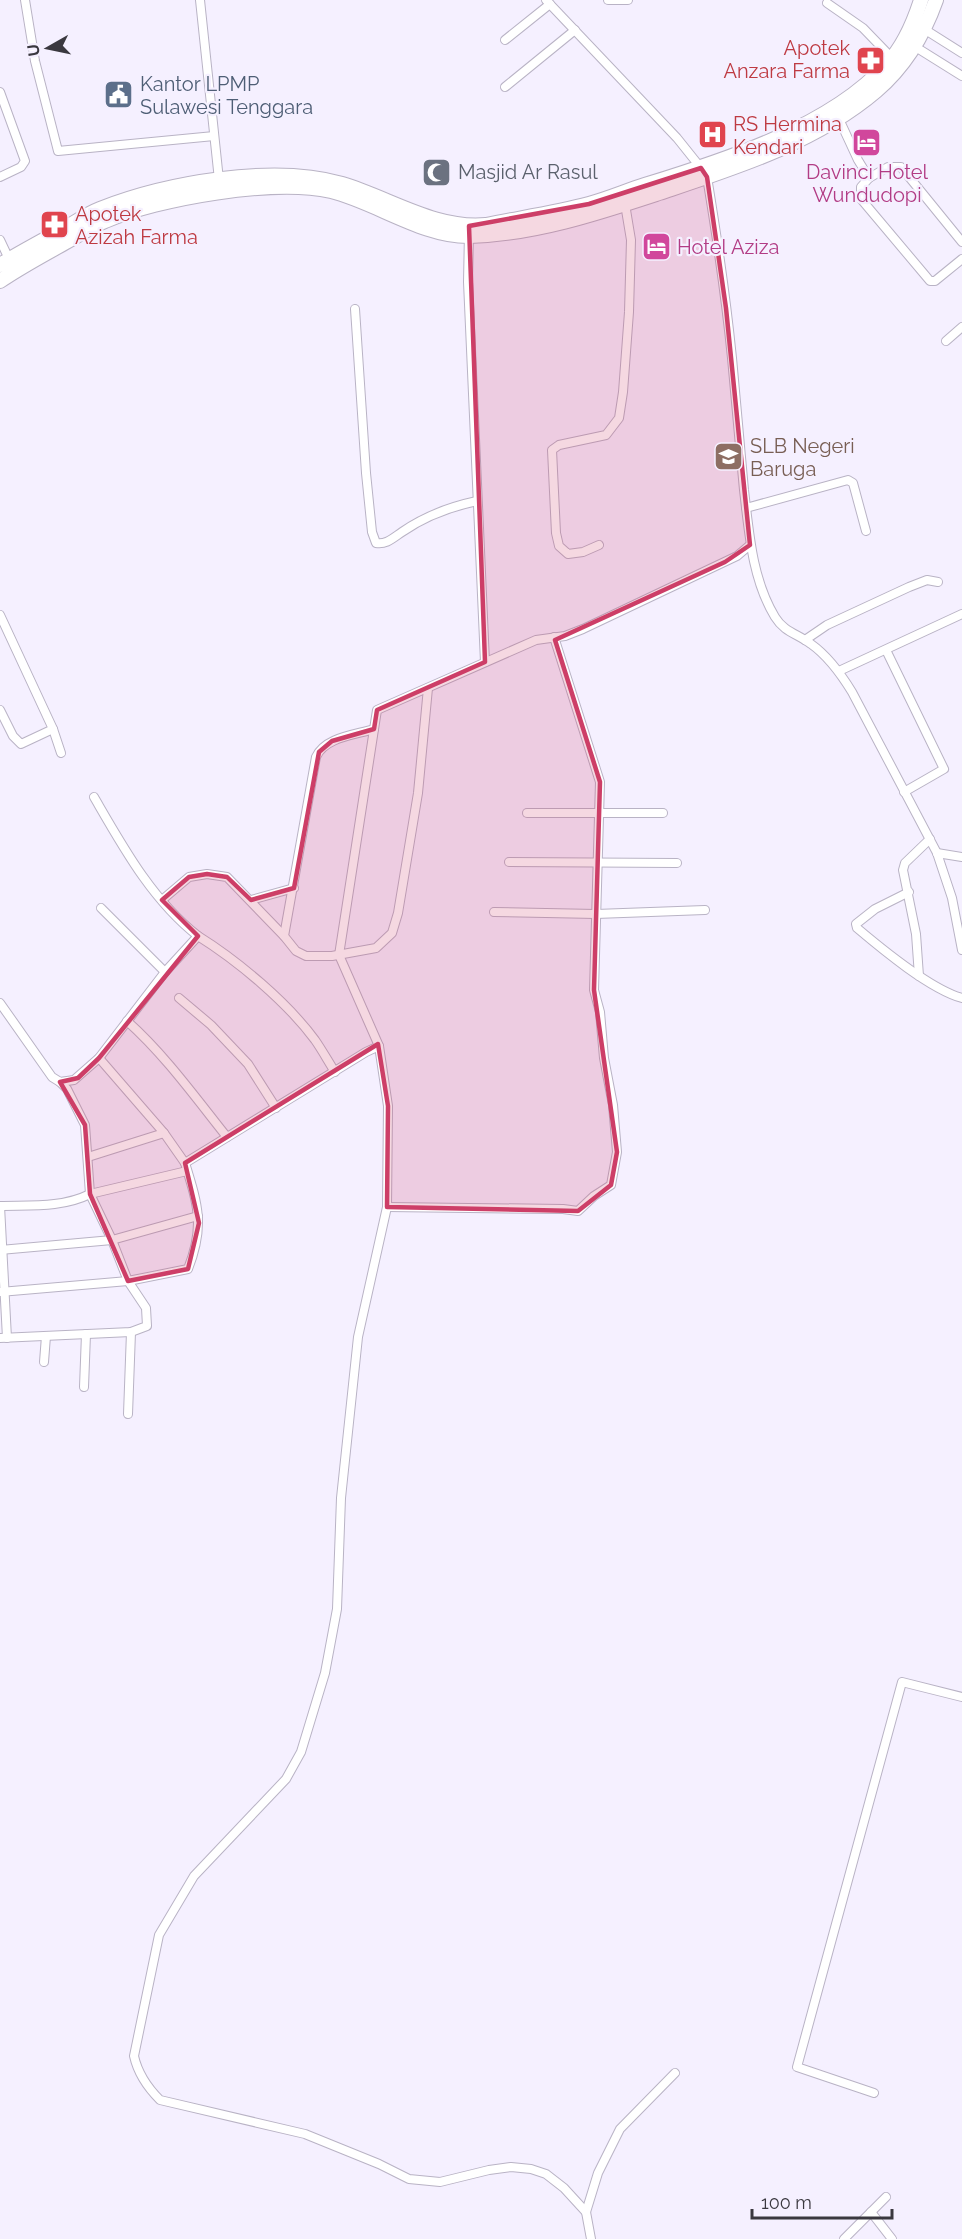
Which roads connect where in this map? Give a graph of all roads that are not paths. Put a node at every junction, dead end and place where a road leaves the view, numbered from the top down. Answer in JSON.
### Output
{"nodes":[{"id":1,"x":25,"y":0,"type":"edge"},
{"id":2,"x":200,"y":0,"type":"edge"},
{"id":3,"x":608,"y":0,"type":"edge"},
{"id":4,"x":628,"y":0,"type":"edge"},
{"id":5,"x":921,"y":0,"type":"edge"},
{"id":6,"x":936,"y":0,"type":"edge"},
{"id":7,"x":548,"y":2,"type":"edge"},
{"id":8,"x":827,"y":3,"type":"dead end"},
{"id":9,"x":924,"y":29,"type":"junction"},
{"id":10,"x":575,"y":30,"type":"junction"},
{"id":11,"x":505,"y":40,"type":"dead end"},
{"id":12,"x":915,"y":45,"type":"junction"},
{"id":13,"x":962,"y":53,"type":"edge"},
{"id":14,"x":892,"y":58,"type":"junction"},
{"id":15,"x":962,"y":76,"type":"edge"},
{"id":16,"x":505,"y":87,"type":"dead end"},
{"id":17,"x":0,"y":92,"type":"edge"},
{"id":18,"x":839,"y":119,"type":"junction"},
{"id":19,"x":214,"y":136,"type":"junction"},
{"id":20,"x":704,"y":172,"type":"junction"},
{"id":21,"x":0,"y":177,"type":"edge"},
{"id":22,"x":869,"y":178,"type":"junction"},
{"id":23,"x":220,"y":187,"type":"junction"},
{"id":24,"x":625,"y":204,"type":"junction"},
{"id":25,"x":469,"y":231,"type":"junction"},
{"id":26,"x":0,"y":240,"type":"edge"},
{"id":27,"x":962,"y":242,"type":"edge"},
{"id":28,"x":962,"y":260,"type":"edge"},
{"id":29,"x":4,"y":262,"type":"edge"},
{"id":30,"x":0,"y":281,"type":"edge"},
{"id":31,"x":355,"y":309,"type":"dead end"},
{"id":32,"x":962,"y":327,"type":"edge"},
{"id":33,"x":946,"y":341,"type":"dead end"},
{"id":34,"x":477,"y":501,"type":"junction"},
{"id":35,"x":746,"y":508,"type":"junction"},
{"id":36,"x":866,"y":531,"type":"dead end"},
{"id":37,"x":598,"y":545,"type":"dead end"},
{"id":38,"x":750,"y":545,"type":"junction"},
{"id":39,"x":938,"y":582,"type":"dead end"},
{"id":40,"x":962,"y":614,"type":"edge"},
{"id":41,"x":0,"y":615,"type":"edge"},
{"id":42,"x":554,"y":637,"type":"junction"},
{"id":43,"x":805,"y":640,"type":"junction"},
{"id":44,"x":886,"y":650,"type":"junction"},
{"id":45,"x":485,"y":662,"type":"junction"},
{"id":46,"x":838,"y":671,"type":"junction"},
{"id":47,"x":428,"y":688,"type":"junction"},
{"id":48,"x":0,"y":710,"type":"edge"},
{"id":49,"x":53,"y":729,"type":"junction"},
{"id":50,"x":374,"y":729,"type":"junction"},
{"id":51,"x":61,"y":753,"type":"dead end"},
{"id":52,"x":904,"y":792,"type":"junction"},
{"id":53,"x":94,"y":797,"type":"dead end"},
{"id":54,"x":527,"y":813,"type":"dead end"},
{"id":55,"x":600,"y":813,"type":"junction"},
{"id":56,"x":663,"y":813,"type":"dead end"},
{"id":57,"x":930,"y":839,"type":"junction"},
{"id":58,"x":937,"y":853,"type":"junction"},
{"id":59,"x":962,"y":857,"type":"edge"},
{"id":60,"x":509,"y":862,"type":"dead end"},
{"id":61,"x":598,"y":863,"type":"junction"},
{"id":62,"x":676,"y":863,"type":"dead end"},
{"id":63,"x":294,"y":888,"type":"junction"},
{"id":64,"x":909,"y":892,"type":"junction"},
{"id":65,"x":162,"y":900,"type":"junction"},
{"id":66,"x":251,"y":900,"type":"junction"},
{"id":67,"x":101,"y":908,"type":"dead end"},
{"id":68,"x":705,"y":910,"type":"dead end"},
{"id":69,"x":494,"y":912,"type":"dead end"},
{"id":70,"x":596,"y":914,"type":"junction"},
{"id":71,"x":198,"y":936,"type":"junction"},
{"id":72,"x":284,"y":936,"type":"junction"},
{"id":73,"x":962,"y":950,"type":"edge"},
{"id":74,"x":339,"y":955,"type":"junction"},
{"id":75,"x":165,"y":972,"type":"junction"},
{"id":76,"x":919,"y":976,"type":"junction"},
{"id":77,"x":179,"y":998,"type":"dead end"},
{"id":78,"x":962,"y":998,"type":"edge"},
{"id":79,"x":0,"y":1003,"type":"edge"},
{"id":80,"x":127,"y":1022,"type":"junction"},
{"id":81,"x":379,"y":1046,"type":"junction"},
{"id":82,"x":99,"y":1058,"type":"junction"},
{"id":83,"x":334,"y":1072,"type":"junction"},
{"id":84,"x":60,"y":1082,"type":"junction"},
{"id":85,"x":276,"y":1108,"type":"junction"},
{"id":86,"x":164,"y":1133,"type":"junction"},
{"id":87,"x":227,"y":1137,"type":"junction"},
{"id":88,"x":88,"y":1157,"type":"junction"},
{"id":89,"x":186,"y":1167,"type":"junction"},
{"id":90,"x":90,"y":1194,"type":"junction"},
{"id":91,"x":0,"y":1206,"type":"edge"},
{"id":92,"x":387,"y":1207,"type":"junction"},
{"id":93,"x":198,"y":1215,"type":"junction"},
{"id":94,"x":112,"y":1240,"type":"junction"},
{"id":95,"x":1,"y":1250,"type":"edge"},
{"id":96,"x":128,"y":1281,"type":"junction"},
{"id":97,"x":2,"y":1292,"type":"edge"},
{"id":98,"x":131,"y":1332,"type":"junction"},
{"id":99,"x":86,"y":1334,"type":"junction"},
{"id":100,"x":45,"y":1336,"type":"junction"},
{"id":101,"x":3,"y":1338,"type":"edge"},
{"id":102,"x":44,"y":1362,"type":"dead end"},
{"id":103,"x":84,"y":1387,"type":"dead end"},
{"id":104,"x":128,"y":1414,"type":"dead end"},
{"id":105,"x":962,"y":1697,"type":"edge"},
{"id":106,"x":675,"y":2073,"type":"dead end"},
{"id":107,"x":874,"y":2093,"type":"dead end"},
{"id":108,"x":886,"y":2197,"type":"dead end"},
{"id":109,"x":586,"y":2212,"type":"junction"},
{"id":110,"x":871,"y":2212,"type":"junction"},
{"id":111,"x":591,"y":2239,"type":"edge"},
{"id":112,"x":844,"y":2239,"type":"edge"},
{"id":113,"x":892,"y":2239,"type":"edge"}],
"edges":[{"from":1,"to":19,"type":"street"},
{"from":2,"to":19,"type":"street"},
{"from":3,"to":4,"type":"street"},
{"from":5,"to":14,"type":"highway"},
{"from":6,"to":9,"type":"highway"},
{"from":7,"to":10,"type":"street"},
{"from":7,"to":11,"type":"street"},
{"from":8,"to":14,"type":"street"},
{"from":9,"to":12,"type":"highway"},
{"from":9,"to":13,"type":"street"},
{"from":10,"to":16,"type":"street"},
{"from":10,"to":20,"type":"street"},
{"from":12,"to":15,"type":"street"},
{"from":12,"to":18,"type":"highway"},
{"from":14,"to":20,"type":"highway"},
{"from":17,"to":21,"type":"street"},
{"from":18,"to":20,"type":"highway"},
{"from":18,"to":22,"type":"street"},
{"from":19,"to":23,"type":"street"},
{"from":20,"to":24,"type":"highway"},
{"from":20,"to":25,"type":"highway"},
{"from":20,"to":35,"type":"street"},
{"from":22,"to":27,"type":"street"},
{"from":22,"to":28,"type":"street"},
{"from":23,"to":25,"type":"highway"},
{"from":23,"to":29,"type":"highway"},
{"from":23,"to":30,"type":"highway"},
{"from":24,"to":25,"type":"highway"},
{"from":24,"to":37,"type":"street"},
{"from":25,"to":34,"type":"street"},
{"from":26,"to":29,"type":"street"},
{"from":31,"to":34,"type":"street"},
{"from":32,"to":33,"type":"street"},
{"from":34,"to":45,"type":"street"},
{"from":35,"to":36,"type":"street"},
{"from":35,"to":38,"type":"street"},
{"from":38,"to":42,"type":"street"},
{"from":38,"to":43,"type":"street"},
{"from":39,"to":43,"type":"street"},
{"from":40,"to":44,"type":"street"},
{"from":41,"to":49,"type":"street"},
{"from":42,"to":45,"type":"street"},
{"from":42,"to":55,"type":"street"},
{"from":43,"to":46,"type":"street"},
{"from":44,"to":46,"type":"street"},
{"from":44,"to":52,"type":"street"},
{"from":45,"to":47,"type":"street"},
{"from":46,"to":52,"type":"street"},
{"from":47,"to":50,"type":"street"},
{"from":47,"to":74,"type":"street"},
{"from":48,"to":49,"type":"street"},
{"from":49,"to":51,"type":"street"},
{"from":50,"to":63,"type":"street"},
{"from":50,"to":74,"type":"street"},
{"from":52,"to":57,"type":"street"},
{"from":53,"to":65,"type":"street"},
{"from":54,"to":55,"type":"street"},
{"from":55,"to":56,"type":"street"},
{"from":55,"to":61,"type":"street"},
{"from":57,"to":58,"type":"street"},
{"from":57,"to":64,"type":"street"},
{"from":58,"to":59,"type":"street"},
{"from":58,"to":73,"type":"street"},
{"from":60,"to":61,"type":"street"},
{"from":61,"to":62,"type":"street"},
{"from":61,"to":70,"type":"street"},
{"from":63,"to":66,"type":"street"},
{"from":63,"to":72,"type":"street"},
{"from":64,"to":76,"type":"street"},
{"from":64,"to":76,"type":"street"},
{"from":65,"to":66,"type":"street"},
{"from":65,"to":71,"type":"street"},
{"from":66,"to":72,"type":"street"},
{"from":67,"to":75,"type":"street"},
{"from":68,"to":70,"type":"street"},
{"from":69,"to":70,"type":"street"},
{"from":70,"to":92,"type":"street"},
{"from":71,"to":75,"type":"street"},
{"from":71,"to":83,"type":"street"},
{"from":72,"to":74,"type":"street"},
{"from":74,"to":81,"type":"street"},
{"from":75,"to":80,"type":"street"},
{"from":76,"to":78,"type":"street"},
{"from":77,"to":85,"type":"street"},
{"from":79,"to":84,"type":"street"},
{"from":80,"to":82,"type":"street"},
{"from":80,"to":87,"type":"street"},
{"from":81,"to":83,"type":"street"},
{"from":81,"to":92,"type":"street"},
{"from":82,"to":84,"type":"street"},
{"from":82,"to":86,"type":"street"},
{"from":83,"to":85,"type":"street"},
{"from":84,"to":88,"type":"street"},
{"from":85,"to":87,"type":"street"},
{"from":86,"to":88,"type":"street"},
{"from":86,"to":89,"type":"street"},
{"from":87,"to":89,"type":"street"},
{"from":88,"to":90,"type":"street"},
{"from":89,"to":90,"type":"street"},
{"from":89,"to":93,"type":"street"},
{"from":90,"to":91,"type":"street"},
{"from":90,"to":94,"type":"street"},
{"from":91,"to":95,"type":"street"},
{"from":92,"to":109,"type":"street"},
{"from":93,"to":94,"type":"street"},
{"from":93,"to":96,"type":"street"},
{"from":94,"to":95,"type":"street"},
{"from":94,"to":96,"type":"street"},
{"from":95,"to":97,"type":"street"},
{"from":96,"to":97,"type":"street"},
{"from":96,"to":98,"type":"street"},
{"from":97,"to":101,"type":"street"},
{"from":98,"to":99,"type":"street"},
{"from":98,"to":104,"type":"street"},
{"from":99,"to":100,"type":"street"},
{"from":99,"to":103,"type":"street"},
{"from":100,"to":101,"type":"street"},
{"from":100,"to":102,"type":"street"},
{"from":105,"to":107,"type":"street"},
{"from":106,"to":109,"type":"street"},
{"from":108,"to":110,"type":"street"},
{"from":109,"to":111,"type":"street"},
{"from":110,"to":112,"type":"street"},
{"from":110,"to":113,"type":"street"}]}
